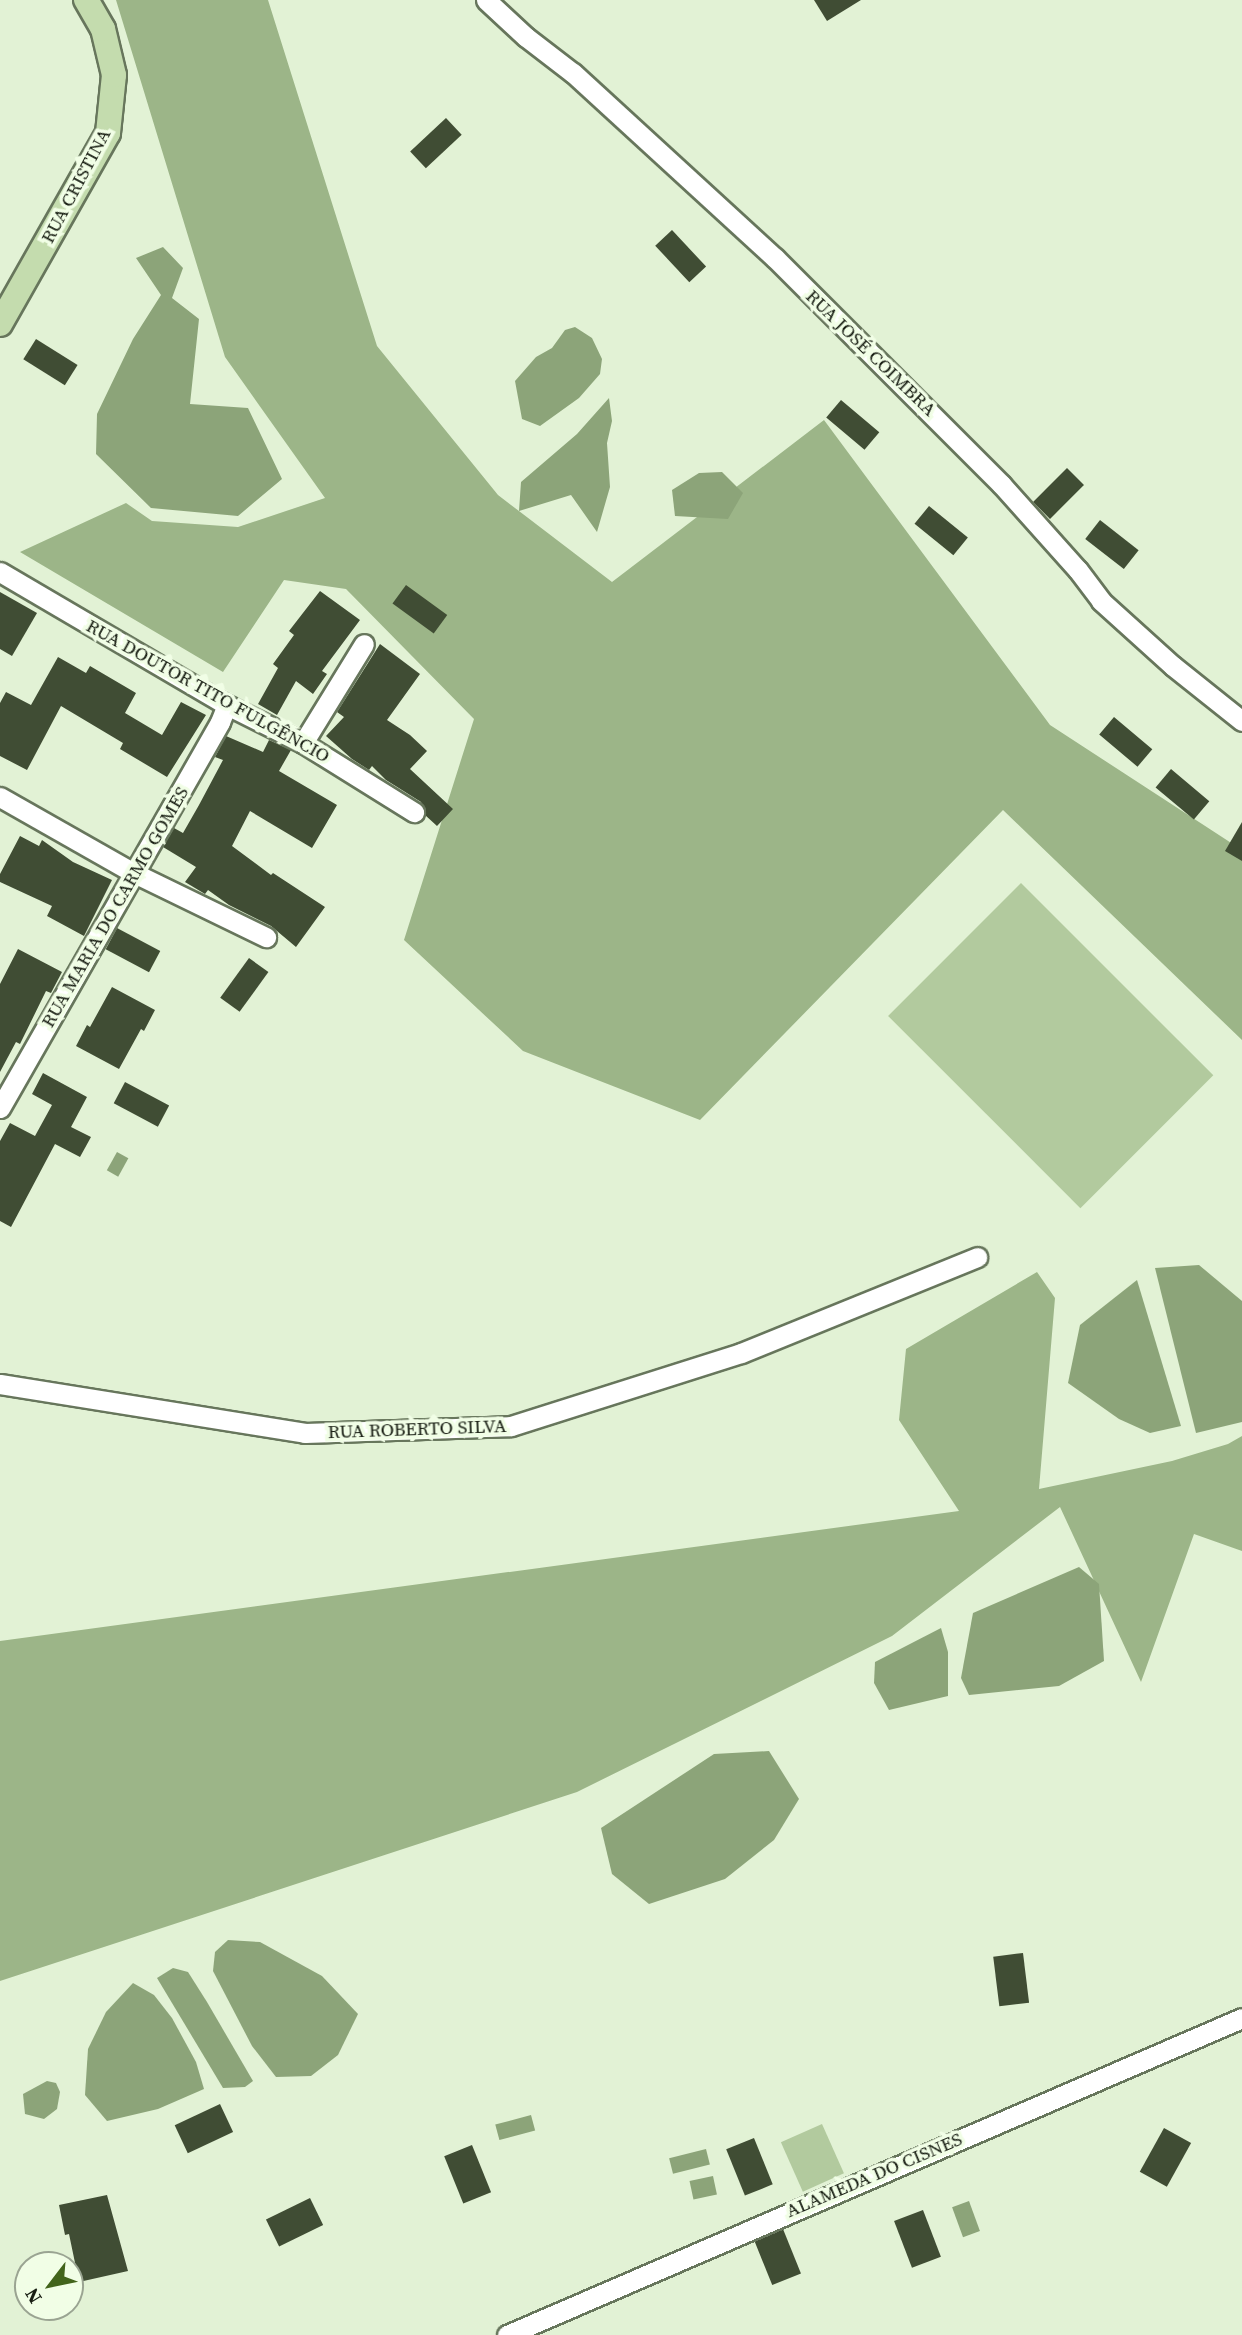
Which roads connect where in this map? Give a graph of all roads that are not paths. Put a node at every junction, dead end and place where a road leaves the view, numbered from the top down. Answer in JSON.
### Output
{"nodes":[{"id":1,"x":86,"y":0,"type":"edge"},
{"id":2,"x":486,"y":0,"type":"edge"},
{"id":3,"x":0,"y":324,"type":"edge"},
{"id":4,"x":0,"y":572,"type":"edge"},
{"id":5,"x":364,"y":644,"type":"dead end"},
{"id":6,"x":226,"y":705,"type":"junction"},
{"id":7,"x":1242,"y":721,"type":"edge"},
{"id":8,"x":303,"y":743,"type":"junction"},
{"id":9,"x":0,"y":797,"type":"edge"},
{"id":10,"x":414,"y":812,"type":"dead end"},
{"id":11,"x":134,"y":873,"type":"junction"},
{"id":12,"x":265,"y":937,"type":"dead end"},
{"id":13,"x":0,"y":1108,"type":"edge"},
{"id":14,"x":977,"y":1257,"type":"dead end"},
{"id":15,"x":0,"y":1384,"type":"edge"},
{"id":16,"x":1242,"y":2018,"type":"edge"},
{"id":17,"x":506,"y":2335,"type":"edge"}],
"edges":[{"from":1,"to":3,"type":"main road","name":"RUA CRISTINA"},
{"from":2,"to":7,"type":"street","name":"RUA JOSÉ COIMBRA"},
{"from":4,"to":6,"type":"street","name":"RUA DOUTOR TITO FULGÊNCIO"},
{"from":5,"to":8,"type":"street"},
{"from":6,"to":8,"type":"street","name":"RUA DOUTOR TITO FULGÊNCIO"},
{"from":6,"to":11,"type":"street","name":"RUA MARIA DO CARMO GOMES"},
{"from":8,"to":10,"type":"street","name":"RUA DOUTOR TITO FULGÊNCIO"},
{"from":9,"to":11,"type":"street"},
{"from":11,"to":12,"type":"street"},
{"from":11,"to":13,"type":"street","name":"RUA MARIA DO CARMO GOMES"},
{"from":14,"to":15,"type":"street","name":"RUA ROBERTO SILVA"},
{"from":16,"to":17,"type":"street","name":"ALAMEDA DO CISNES"}]}
